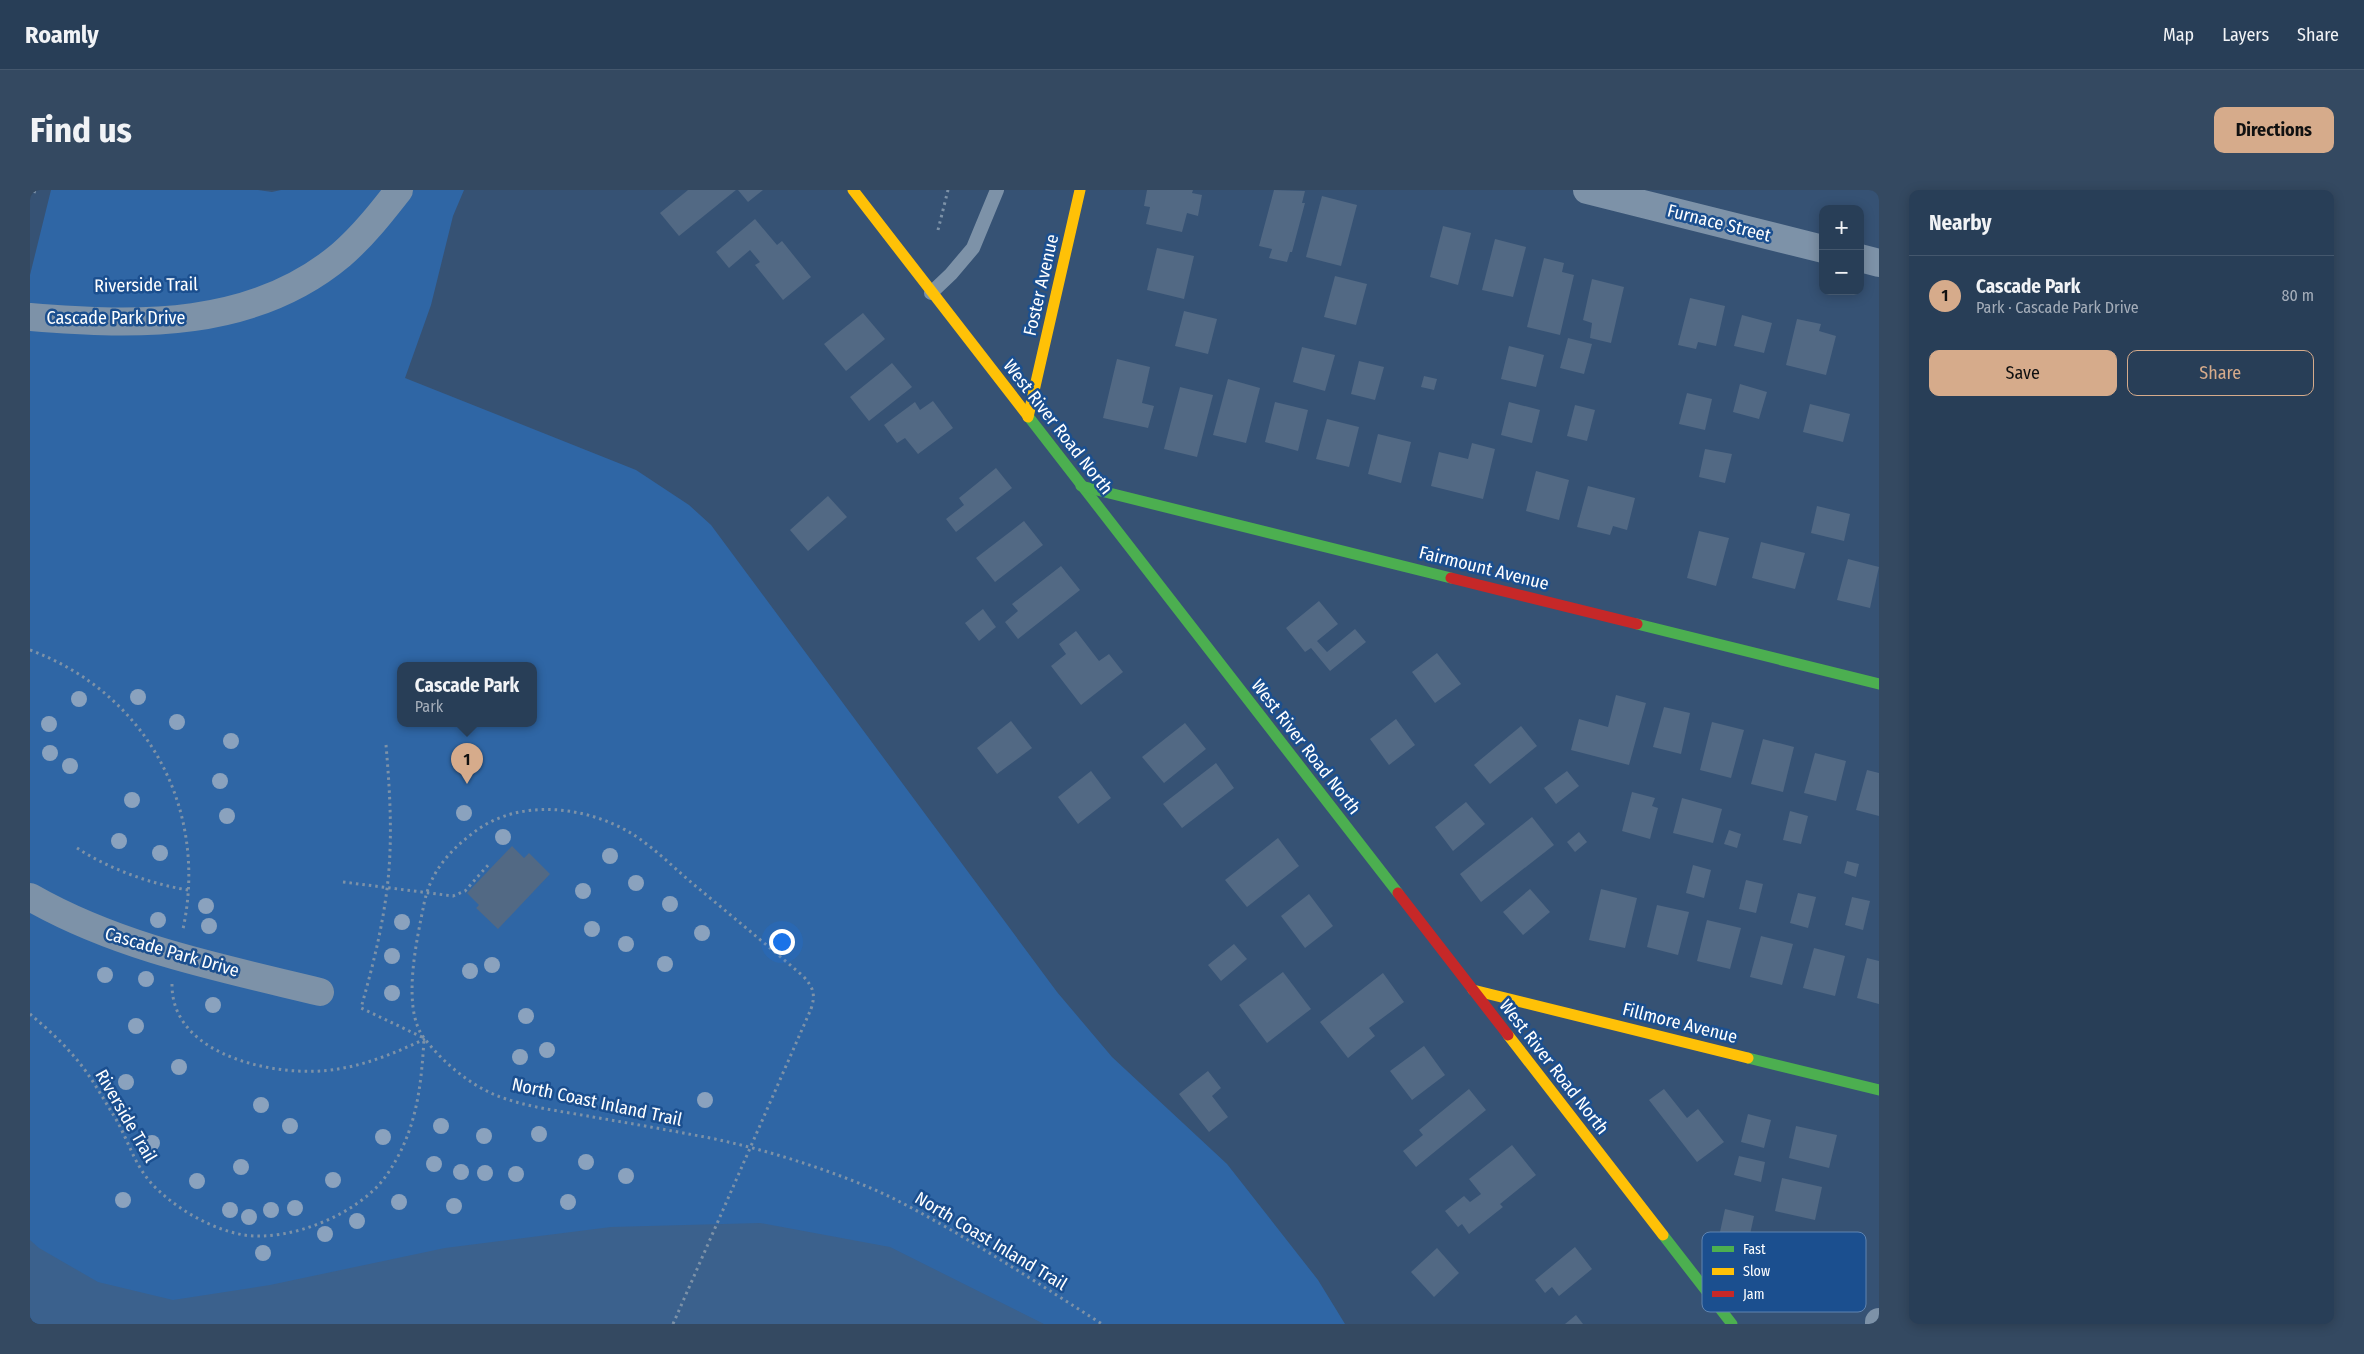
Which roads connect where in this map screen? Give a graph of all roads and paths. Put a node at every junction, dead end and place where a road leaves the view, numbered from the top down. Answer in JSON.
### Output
{"nodes":[{"id":1,"x":398,"y":190,"type":"edge"},
{"id":2,"x":853,"y":190,"type":"edge"},
{"id":3,"x":948,"y":190,"type":"edge"},
{"id":4,"x":997,"y":190,"type":"edge"},
{"id":5,"x":1080,"y":190,"type":"edge"},
{"id":6,"x":1587,"y":190,"type":"edge"},
{"id":7,"x":938,"y":230,"type":"dead end"},
{"id":8,"x":1819,"y":248,"type":"edge"},
{"id":9,"x":1864,"y":259,"type":"edge"},
{"id":10,"x":1879,"y":263,"type":"edge"},
{"id":11,"x":931,"y":293,"type":"junction"},
{"id":12,"x":30,"y":318,"type":"edge"},
{"id":13,"x":1028,"y":417,"type":"junction"},
{"id":14,"x":1082,"y":486,"type":"junction"},
{"id":15,"x":30,"y":650,"type":"edge"},
{"id":16,"x":1879,"y":684,"type":"edge"},
{"id":17,"x":386,"y":744,"type":"dead end"},
{"id":18,"x":77,"y":848,"type":"dead end"},
{"id":19,"x":489,"y":864,"type":"dead end"},
{"id":20,"x":343,"y":882,"type":"dead end"},
{"id":21,"x":387,"y":887,"type":"junction"},
{"id":22,"x":188,"y":890,"type":"junction"},
{"id":23,"x":427,"y":892,"type":"junction"},
{"id":24,"x":30,"y":897,"type":"edge"},
{"id":25,"x":177,"y":955,"type":"junction"},
{"id":26,"x":1473,"y":990,"type":"junction"},
{"id":27,"x":320,"y":992,"type":"dead end"},
{"id":28,"x":30,"y":1014,"type":"edge"},
{"id":29,"x":424,"y":1039,"type":"junction"},
{"id":30,"x":1879,"y":1090,"type":"edge"},
{"id":31,"x":1702,"y":1285,"type":"edge"},
{"id":32,"x":1723,"y":1312,"type":"edge"},
{"id":33,"x":673,"y":1324,"type":"edge"},
{"id":34,"x":1102,"y":1324,"type":"edge"},
{"id":35,"x":1732,"y":1324,"type":"edge"}],
"edges":[{"from":1,"to":12,"type":"street","name":"Cascade Park Drive"},
{"from":2,"to":11,"type":"street","name":"West River Road North"},
{"from":3,"to":7,"type":"path"},
{"from":4,"to":11,"type":"lane"},
{"from":5,"to":13,"type":"street","name":"Foster Avenue"},
{"from":6,"to":8,"type":"street","name":"Furnace Street"},
{"from":9,"to":10,"type":"street"},
{"from":11,"to":13,"type":"street","name":"West River Road North"},
{"from":13,"to":14,"type":"street","name":"West River Road North"},
{"from":14,"to":16,"type":"street","name":"Fairmount Avenue"},
{"from":14,"to":26,"type":"street","name":"West River Road North"},
{"from":15,"to":22,"type":"path"},
{"from":17,"to":21,"type":"path"},
{"from":18,"to":22,"type":"path"},
{"from":19,"to":23,"type":"path"},
{"from":20,"to":21,"type":"path"},
{"from":21,"to":23,"type":"path"},
{"from":21,"to":29,"type":"path"},
{"from":22,"to":25,"type":"path"},
{"from":23,"to":29,"type":"path","name":"North Coast Inland Trail"},
{"from":23,"to":33,"type":"path","name":"North Coast Inland Trail","bridge":true},
{"from":24,"to":25,"type":"street","name":"Cascade Park Drive"},
{"from":25,"to":27,"type":"street","name":"Cascade Park Drive"},
{"from":25,"to":29,"type":"path"},
{"from":26,"to":30,"type":"street","name":"Fillmore Avenue"},
{"from":26,"to":31,"type":"street","name":"West River Road North"},
{"from":28,"to":29,"type":"path","name":"Riverside Trail"},
{"from":29,"to":34,"type":"path","name":"North Coast Inland Trail"},
{"from":32,"to":35,"type":"street","name":"West River Road North"}]}
